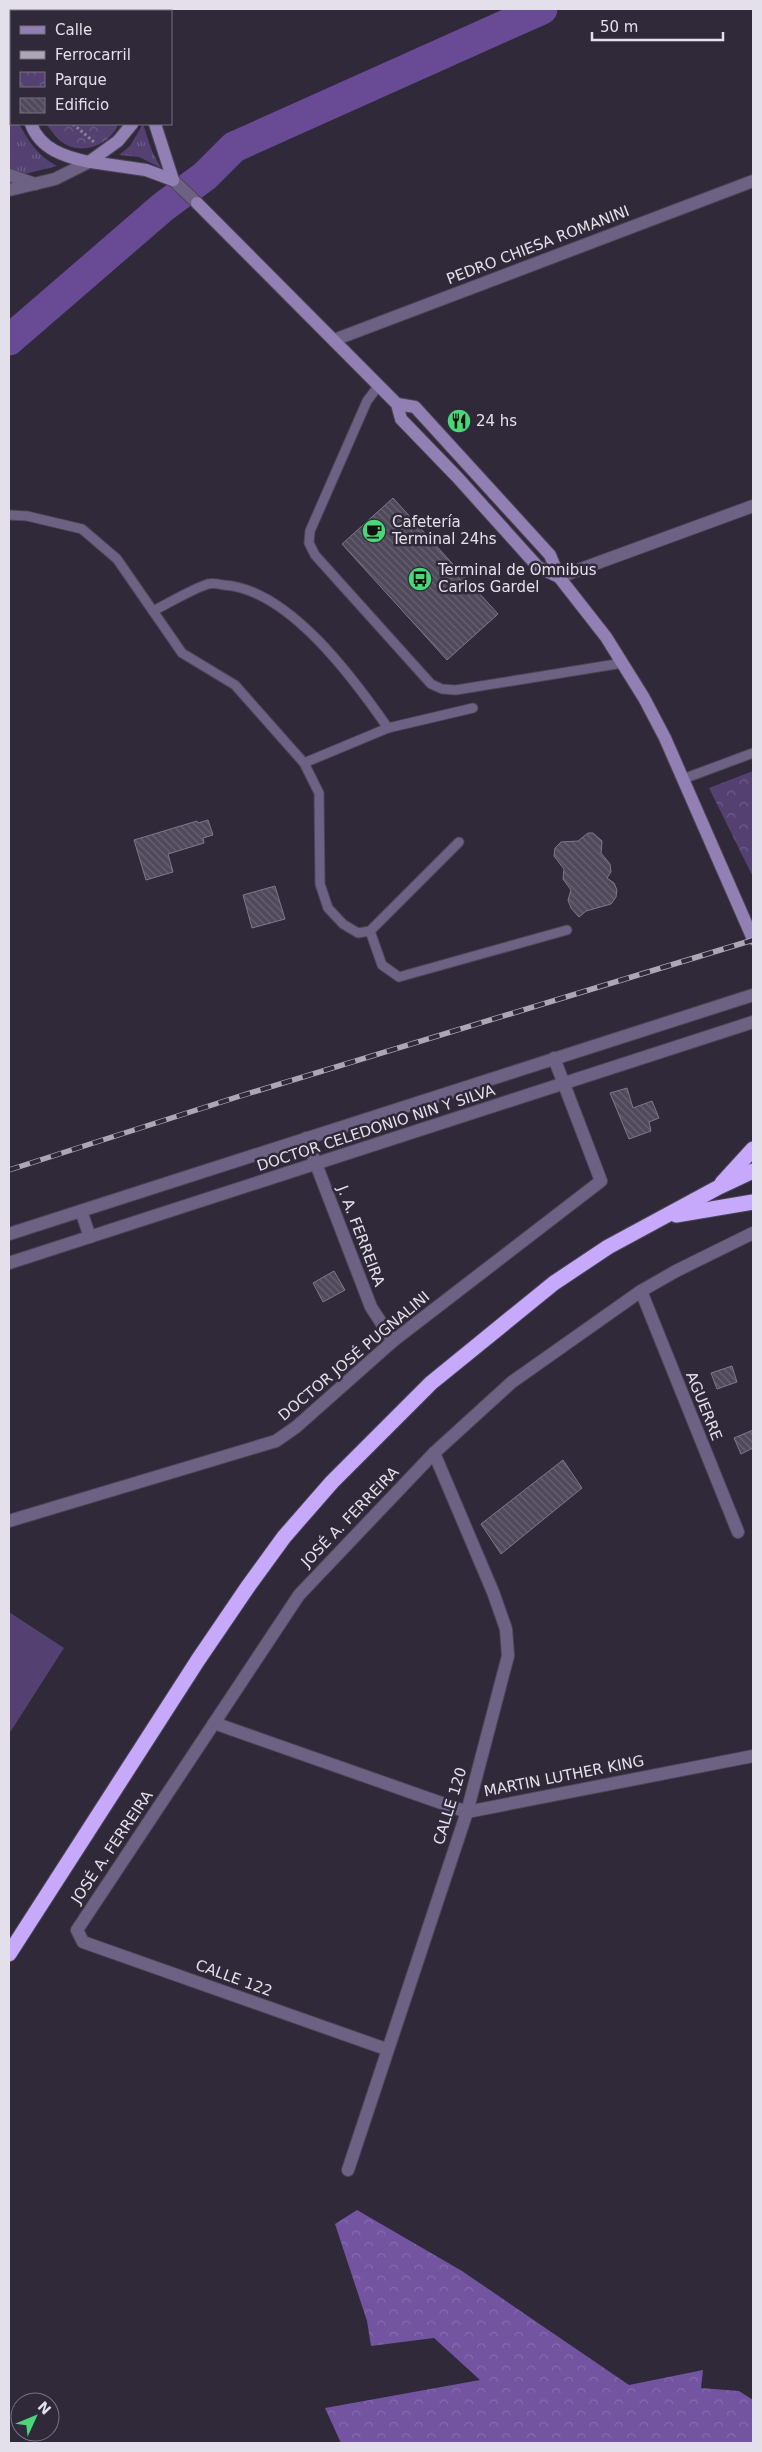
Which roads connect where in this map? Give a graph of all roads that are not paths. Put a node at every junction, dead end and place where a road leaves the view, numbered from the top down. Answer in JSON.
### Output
{"nodes":[{"id":1,"x":32,"y":125,"type":"edge"},
{"id":2,"x":131,"y":125,"type":"edge"},
{"id":3,"x":156,"y":125,"type":"edge"},
{"id":4,"x":90,"y":162,"type":"junction"},
{"id":5,"x":9,"y":175,"type":"edge"},
{"id":6,"x":173,"y":180,"type":"junction"},
{"id":7,"x":753,"y":181,"type":"edge"},
{"id":8,"x":35,"y":184,"type":"junction"},
{"id":9,"x":9,"y":190,"type":"edge"},
{"id":10,"x":334,"y":340,"type":"junction"},
{"id":11,"x":379,"y":385,"type":"junction"},
{"id":12,"x":397,"y":404,"type":"junction"},
{"id":13,"x":753,"y":506,"type":"edge"},
{"id":14,"x":9,"y":515,"type":"edge"},
{"id":15,"x":559,"y":577,"type":"junction"},
{"id":16,"x":153,"y":611,"type":"junction"},
{"id":17,"x":623,"y":663,"type":"junction"},
{"id":18,"x":473,"y":708,"type":"dead end"},
{"id":19,"x":388,"y":728,"type":"junction"},
{"id":20,"x":753,"y":753,"type":"edge"},
{"id":21,"x":304,"y":762,"type":"junction"},
{"id":22,"x":683,"y":779,"type":"junction"},
{"id":23,"x":459,"y":842,"type":"dead end"},
{"id":24,"x":567,"y":930,"type":"dead end"},
{"id":25,"x":370,"y":931,"type":"junction"},
{"id":26,"x":753,"y":939,"type":"edge"},
{"id":27,"x":753,"y":995,"type":"edge"},
{"id":28,"x":753,"y":1022,"type":"edge"},
{"id":29,"x":554,"y":1058,"type":"junction"},
{"id":30,"x":564,"y":1083,"type":"junction"},
{"id":31,"x":306,"y":1138,"type":"junction"},
{"id":32,"x":753,"y":1149,"type":"edge"},
{"id":33,"x":317,"y":1165,"type":"junction"},
{"id":34,"x":753,"y":1172,"type":"edge"},
{"id":35,"x":719,"y":1187,"type":"junction"},
{"id":36,"x":753,"y":1202,"type":"edge"},
{"id":37,"x":81,"y":1211,"type":"junction"},
{"id":38,"x":660,"y":1219,"type":"junction"},
{"id":39,"x":753,"y":1233,"type":"edge"},
{"id":40,"x":9,"y":1234,"type":"edge"},
{"id":41,"x":90,"y":1237,"type":"junction"},
{"id":42,"x":9,"y":1263,"type":"edge"},
{"id":43,"x":641,"y":1291,"type":"junction"},
{"id":44,"x":393,"y":1341,"type":"junction"},
{"id":45,"x":434,"y":1453,"type":"junction"},
{"id":46,"x":9,"y":1521,"type":"edge"},
{"id":47,"x":738,"y":1532,"type":"dead end"},
{"id":48,"x":214,"y":1723,"type":"junction"},
{"id":49,"x":753,"y":1756,"type":"edge"},
{"id":50,"x":467,"y":1812,"type":"junction"},
{"id":51,"x":77,"y":1930,"type":"joint"},
{"id":52,"x":9,"y":1954,"type":"edge"},
{"id":53,"x":386,"y":2049,"type":"junction"},
{"id":54,"x":348,"y":2170,"type":"dead end"}],
"edges":[{"from":1,"to":4,"type":"street"},
{"from":2,"to":4,"type":"street"},
{"from":3,"to":6,"type":"street"},
{"from":4,"to":6,"type":"street"},
{"from":4,"to":8,"type":"street"},
{"from":5,"to":8,"type":"street"},
{"from":6,"to":10,"type":"street"},
{"from":7,"to":10,"type":"street","name":"PEDRO CHIESA ROMANINI"},
{"from":8,"to":9,"type":"street"},
{"from":10,"to":11,"type":"street"},
{"from":11,"to":12,"type":"street"},
{"from":11,"to":17,"type":"lane"},
{"from":12,"to":15,"type":"street"},
{"from":12,"to":15,"type":"street"},
{"from":13,"to":15,"type":"street"},
{"from":14,"to":16,"type":"lane"},
{"from":15,"to":17,"type":"street"},
{"from":16,"to":19,"type":"lane"},
{"from":16,"to":21,"type":"lane"},
{"from":17,"to":22,"type":"street"},
{"from":18,"to":19,"type":"lane"},
{"from":19,"to":21,"type":"lane"},
{"from":20,"to":22,"type":"lane"},
{"from":21,"to":25,"type":"lane"},
{"from":22,"to":26,"type":"street"},
{"from":23,"to":25,"type":"lane"},
{"from":24,"to":25,"type":"lane"},
{"from":27,"to":29,"type":"street","name":"DOCTOR CELEDONIO NIN Y SILVA"},
{"from":28,"to":30,"type":"street","name":"DOCTOR CELEDONIO NIN Y SILVA"},
{"from":29,"to":30,"type":"street"},
{"from":29,"to":31,"type":"street","name":"DOCTOR CELEDONIO NIN Y SILVA"},
{"from":30,"to":33,"type":"street","name":"DOCTOR CELEDONIO NIN Y SILVA"},
{"from":30,"to":44,"type":"street","name":"DOCTOR JOSÉ PUGNALINI"},
{"from":31,"to":33,"type":"street","name":"J. A. FERREIRA"},
{"from":31,"to":37,"type":"street","name":"DOCTOR CELEDONIO NIN Y SILVA"},
{"from":32,"to":35,"type":"highway"},
{"from":33,"to":41,"type":"street","name":"DOCTOR CELEDONIO NIN Y SILVA"},
{"from":33,"to":44,"type":"street","name":"J. A. FERREIRA"},
{"from":34,"to":35,"type":"highway"},
{"from":35,"to":38,"type":"highway"},
{"from":36,"to":38,"type":"highway"},
{"from":37,"to":40,"type":"street","name":"DOCTOR CELEDONIO NIN Y SILVA"},
{"from":37,"to":41,"type":"street"},
{"from":38,"to":52,"type":"highway"},
{"from":39,"to":43,"type":"street","name":"JOSÉ A. FERREIRA"},
{"from":41,"to":42,"type":"street","name":"DOCTOR CELEDONIO NIN Y SILVA"},
{"from":43,"to":45,"type":"street","name":"JOSÉ A. FERREIRA"},
{"from":43,"to":47,"type":"street","name":"AGUERRE"},
{"from":44,"to":46,"type":"street","name":"DOCTOR JOSÉ PUGNALINI"},
{"from":45,"to":48,"type":"street","name":"JOSÉ A. FERREIRA"},
{"from":45,"to":50,"type":"street","name":"CALLE 120"},
{"from":48,"to":50,"type":"street","name":"MARTIN LUTHER KING"},
{"from":48,"to":51,"type":"street","name":"JOSÉ A. FERREIRA"},
{"from":49,"to":50,"type":"street","name":"MARTIN LUTHER KING"},
{"from":50,"to":53,"type":"street","name":"CALLE 120"},
{"from":51,"to":53,"type":"street","name":"CALLE 122"},
{"from":53,"to":54,"type":"street","name":"CALLE 120"}]}
